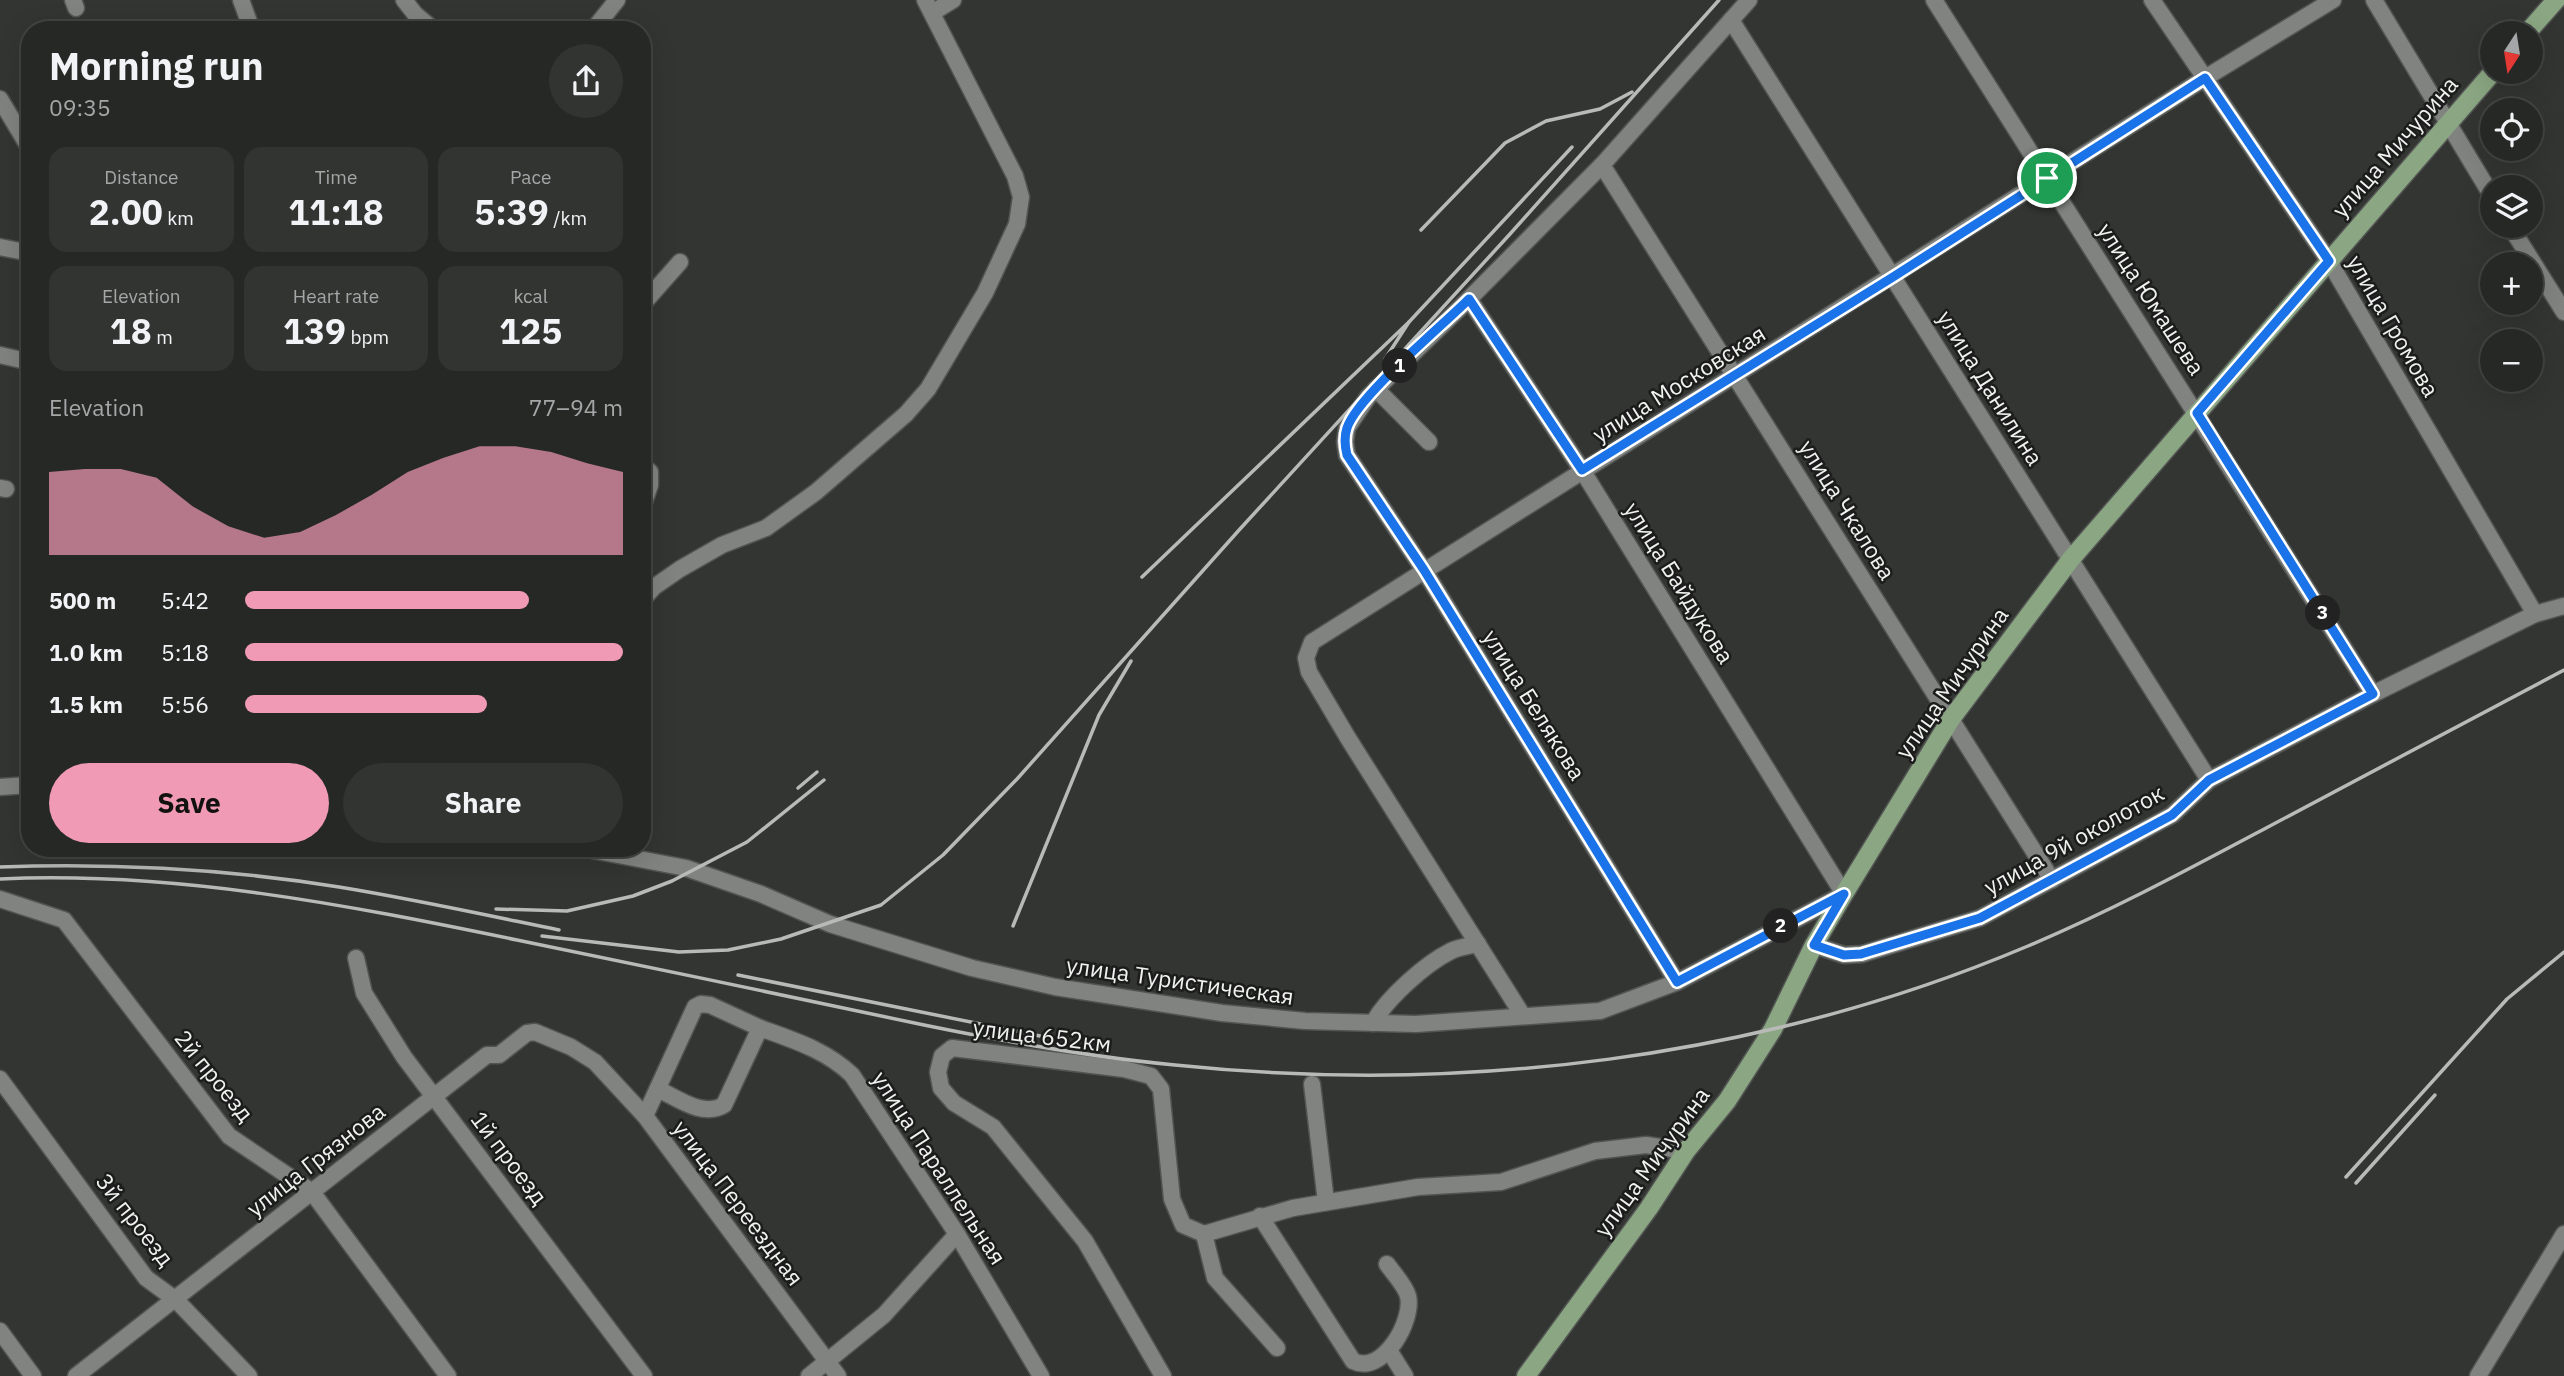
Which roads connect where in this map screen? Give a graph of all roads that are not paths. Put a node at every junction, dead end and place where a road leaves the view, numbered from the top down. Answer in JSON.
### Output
{"nodes":[{"id":1,"x":241,"y":0,"type":"edge"},
{"id":2,"x":404,"y":0,"type":"edge"},
{"id":3,"x":617,"y":0,"type":"edge"},
{"id":4,"x":953,"y":0,"type":"edge"},
{"id":5,"x":1749,"y":0,"type":"edge"},
{"id":6,"x":1934,"y":0,"type":"edge"},
{"id":7,"x":2152,"y":0,"type":"edge"},
{"id":8,"x":2333,"y":0,"type":"edge"},
{"id":9,"x":2374,"y":0,"type":"edge"},
{"id":10,"x":2556,"y":0,"type":"edge"},
{"id":11,"x":928,"y":6,"type":"edge"},
{"id":12,"x":1731,"y":20,"type":"junction"},
{"id":13,"x":249,"y":21,"type":"edge"},
{"id":14,"x":423,"y":21,"type":"edge"},
{"id":15,"x":600,"y":21,"type":"edge"},
{"id":16,"x":2537,"y":21,"type":"edge"},
{"id":17,"x":2205,"y":78,"type":"junction"},
{"id":18,"x":2482,"y":84,"type":"edge"},
{"id":19,"x":0,"y":99,"type":"edge"},
{"id":20,"x":2447,"y":124,"type":"junction"},
{"id":21,"x":21,"y":134,"type":"edge"},
{"id":22,"x":1602,"y":165,"type":"junction"},
{"id":23,"x":2047,"y":178,"type":"junction"},
{"id":24,"x":2480,"y":178,"type":"edge"},
{"id":25,"x":2518,"y":238,"type":"edge"},
{"id":26,"x":0,"y":247,"type":"edge"},
{"id":27,"x":21,"y":251,"type":"edge"},
{"id":28,"x":2329,"y":261,"type":"junction"},
{"id":29,"x":680,"y":262,"type":"dead end"},
{"id":30,"x":1893,"y":277,"type":"junction"},
{"id":31,"x":651,"y":295,"type":"edge"},
{"id":32,"x":1469,"y":299,"type":"junction"},
{"id":33,"x":2564,"y":312,"type":"edge"},
{"id":34,"x":0,"y":355,"type":"edge"},
{"id":35,"x":21,"y":360,"type":"edge"},
{"id":36,"x":1735,"y":375,"type":"junction"},
{"id":37,"x":1376,"y":389,"type":"junction"},
{"id":38,"x":2197,"y":413,"type":"junction"},
{"id":39,"x":1429,"y":442,"type":"dead end"},
{"id":40,"x":1582,"y":470,"type":"junction"},
{"id":41,"x":2071,"y":559,"type":"junction"},
{"id":42,"x":1424,"y":570,"type":"junction"},
{"id":43,"x":651,"y":590,"type":"edge"},
{"id":44,"x":2564,"y":606,"type":"edge"},
{"id":45,"x":2535,"y":614,"type":"junction"},
{"id":46,"x":2373,"y":694,"type":"junction"},
{"id":47,"x":1951,"y":719,"type":"junction"},
{"id":48,"x":2209,"y":780,"type":"junction"},
{"id":49,"x":21,"y":785,"type":"edge"},
{"id":50,"x":0,"y":786,"type":"edge"},
{"id":51,"x":629,"y":857,"type":"edge"},
{"id":52,"x":2052,"y":880,"type":"junction"},
{"id":53,"x":1844,"y":894,"type":"junction"},
{"id":54,"x":0,"y":899,"type":"edge"},
{"id":55,"x":1478,"y":944,"type":"junction"},
{"id":56,"x":1814,"y":945,"type":"junction"},
{"id":57,"x":356,"y":958,"type":"dead end"},
{"id":58,"x":1677,"y":982,"type":"junction"},
{"id":59,"x":1523,"y":1016,"type":"junction"},
{"id":60,"x":1373,"y":1023,"type":"junction"},
{"id":61,"x":760,"y":1028,"type":"junction"},
{"id":62,"x":595,"y":1062,"type":"joint"},
{"id":63,"x":0,"y":1079,"type":"edge"},
{"id":64,"x":1312,"y":1084,"type":"dead end"},
{"id":65,"x":658,"y":1089,"type":"junction"},
{"id":66,"x":433,"y":1096,"type":"junction"},
{"id":67,"x":645,"y":1116,"type":"junction"},
{"id":68,"x":1686,"y":1151,"type":"junction"},
{"id":69,"x":312,"y":1192,"type":"junction"},
{"id":70,"x":1326,"y":1202,"type":"junction"},
{"id":71,"x":1260,"y":1216,"type":"junction"},
{"id":72,"x":957,"y":1234,"type":"junction"},
{"id":73,"x":1204,"y":1234,"type":"junction"},
{"id":74,"x":2564,"y":1234,"type":"edge"},
{"id":75,"x":1387,"y":1264,"type":"dead end"},
{"id":76,"x":176,"y":1300,"type":"junction"},
{"id":77,"x":0,"y":1331,"type":"edge"},
{"id":78,"x":1277,"y":1348,"type":"dead end"},
{"id":79,"x":1390,"y":1352,"type":"junction"},
{"id":80,"x":828,"y":1362,"type":"junction"},
{"id":81,"x":33,"y":1376,"type":"edge"},
{"id":82,"x":76,"y":1376,"type":"edge"},
{"id":83,"x":249,"y":1376,"type":"edge"},
{"id":84,"x":449,"y":1376,"type":"edge"},
{"id":85,"x":645,"y":1376,"type":"edge"},
{"id":86,"x":809,"y":1376,"type":"edge"},
{"id":87,"x":838,"y":1376,"type":"edge"},
{"id":88,"x":1041,"y":1376,"type":"edge"},
{"id":89,"x":1163,"y":1376,"type":"edge"},
{"id":90,"x":1405,"y":1376,"type":"edge"},
{"id":91,"x":1525,"y":1376,"type":"edge"},
{"id":92,"x":2478,"y":1376,"type":"edge"}],
"edges":[{"from":1,"to":13,"type":"street"},
{"from":2,"to":14,"type":"street"},
{"from":3,"to":15,"type":"street"},
{"from":4,"to":11,"type":"street"},
{"from":5,"to":12,"type":"street"},
{"from":6,"to":23,"type":"street","name":"улица Юмашева"},
{"from":7,"to":17,"type":"street","name":"улица Громова"},
{"from":8,"to":17,"type":"street","name":"улица Московская"},
{"from":9,"to":20,"type":"street"},
{"from":10,"to":16,"type":"main road"},
{"from":11,"to":43,"type":"street"},
{"from":12,"to":22,"type":"street"},
{"from":12,"to":30,"type":"street","name":"улица Данилина"},
{"from":17,"to":23,"type":"street","name":"улица Московская"},
{"from":17,"to":28,"type":"street","name":"улица Громова"},
{"from":18,"to":20,"type":"main road","name":"улица Мичурина"},
{"from":19,"to":21,"type":"street"},
{"from":20,"to":24,"type":"street"},
{"from":20,"to":28,"type":"main road","name":"улица Мичурина"},
{"from":22,"to":32,"type":"street"},
{"from":22,"to":36,"type":"street","name":"улица Чкалова"},
{"from":23,"to":30,"type":"street","name":"улица Московская"},
{"from":23,"to":38,"type":"street","name":"улица Юмашева"},
{"from":25,"to":33,"type":"street"},
{"from":26,"to":27,"type":"street"},
{"from":28,"to":38,"type":"main road","name":"улица Мичурина"},
{"from":28,"to":45,"type":"street","name":"улица Громова"},
{"from":29,"to":31,"type":"street"},
{"from":30,"to":36,"type":"street","name":"улица Московская"},
{"from":30,"to":41,"type":"street","name":"улица Данилина"},
{"from":32,"to":37,"type":"street"},
{"from":32,"to":40,"type":"street","name":"улица Байдукова"},
{"from":34,"to":35,"type":"street"},
{"from":36,"to":40,"type":"street","name":"улица Московская"},
{"from":36,"to":47,"type":"street","name":"улица Чкалова"},
{"from":37,"to":39,"type":"street"},
{"from":37,"to":42,"type":"street","name":"улица Белякова"},
{"from":38,"to":41,"type":"main road","name":"улица Мичурина"},
{"from":38,"to":46,"type":"street","name":"улица Юмашева"},
{"from":40,"to":42,"type":"street","name":"улица Московская"},
{"from":40,"to":53,"type":"street","name":"улица Байдукова"},
{"from":41,"to":47,"type":"main road","name":"улица Мичурина"},
{"from":41,"to":48,"type":"street","name":"улица Данилина"},
{"from":42,"to":55,"type":"street","name":"улица Московская"},
{"from":42,"to":58,"type":"street","name":"улица Белякова"},
{"from":44,"to":45,"type":"street","name":"улица 9й околоток"},
{"from":45,"to":46,"type":"street","name":"улица 9й околоток"},
{"from":46,"to":48,"type":"street","name":"улица 9й околоток"},
{"from":47,"to":52,"type":"street","name":"улица Чкалова"},
{"from":47,"to":53,"type":"main road","name":"улица Мичурина"},
{"from":48,"to":52,"type":"street","name":"улица 9й околоток"},
{"from":49,"to":50,"type":"street"},
{"from":51,"to":60,"type":"street","name":"улица Туристическая"},
{"from":52,"to":56,"type":"street","name":"улица 9й околоток"},
{"from":53,"to":56,"type":"main road","name":"улица Мичурина"},
{"from":53,"to":58,"type":"street","name":"улица Туристическая"},
{"from":54,"to":69,"type":"street","name":"2й проезд"},
{"from":55,"to":59,"type":"street","name":"улица Московская"},
{"from":55,"to":60,"type":"street"},
{"from":56,"to":68,"type":"main road","name":"улица Мичурина"},
{"from":57,"to":66,"type":"street","name":"1й проезд"},
{"from":58,"to":59,"type":"street","name":"улица Туристическая"},
{"from":59,"to":60,"type":"street","name":"улица Туристическая"},
{"from":61,"to":65,"type":"street"},
{"from":61,"to":65,"type":"street","name":"улица Параллельная"},
{"from":61,"to":72,"type":"street","name":"улица Параллельная"},
{"from":62,"to":66,"type":"street","name":"улица Грязнова"},
{"from":62,"to":67,"type":"street","name":"улица Переездная"},
{"from":63,"to":76,"type":"street","name":"3й проезд"},
{"from":64,"to":70,"type":"street"},
{"from":65,"to":67,"type":"street"},
{"from":66,"to":69,"type":"street","name":"улица Грязнова"},
{"from":66,"to":85,"type":"street","name":"1й проезд"},
{"from":67,"to":80,"type":"street","name":"улица Переездная"},
{"from":68,"to":70,"type":"street"},
{"from":68,"to":91,"type":"main road","name":"улица Мичурина"},
{"from":69,"to":76,"type":"street","name":"улица Грязнова"},
{"from":69,"to":84,"type":"street","name":"2й проезд"},
{"from":70,"to":71,"type":"street"},
{"from":71,"to":73,"type":"street"},
{"from":71,"to":79,"type":"street"},
{"from":72,"to":80,"type":"street"},
{"from":72,"to":88,"type":"street","name":"улица Параллельная"},
{"from":73,"to":78,"type":"street"},
{"from":73,"to":89,"type":"street","name":"улица 652км"},
{"from":74,"to":92,"type":"street"},
{"from":75,"to":79,"type":"street"},
{"from":76,"to":82,"type":"street","name":"улица Грязнова"},
{"from":76,"to":83,"type":"street","name":"3й проезд"},
{"from":77,"to":81,"type":"street"},
{"from":79,"to":90,"type":"street"},
{"from":80,"to":86,"type":"street"},
{"from":80,"to":87,"type":"street","name":"улица Переездная"}]}
